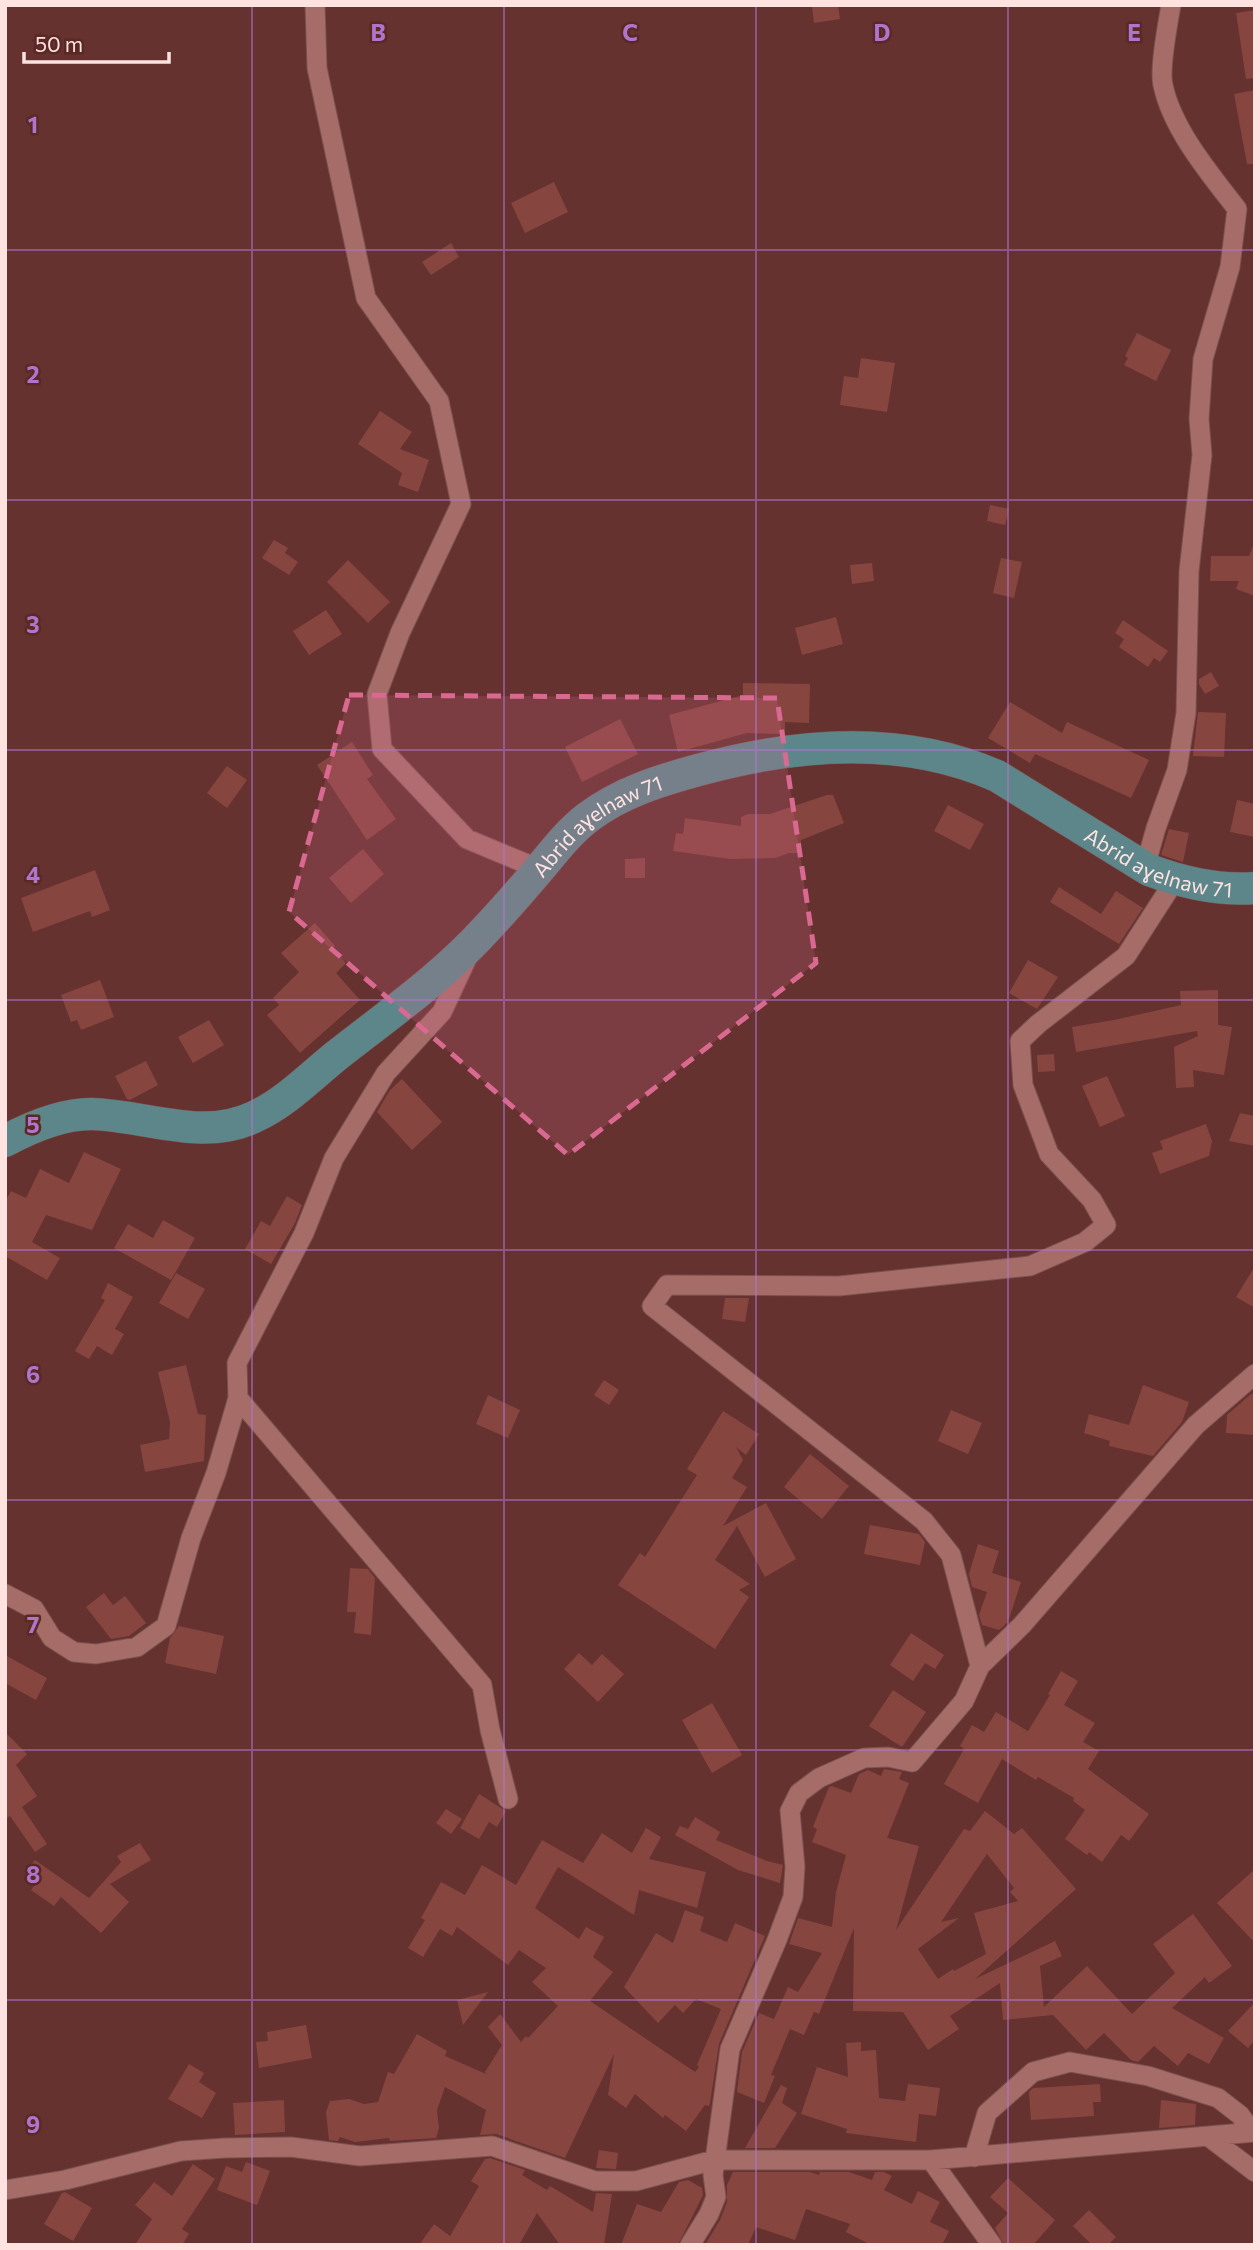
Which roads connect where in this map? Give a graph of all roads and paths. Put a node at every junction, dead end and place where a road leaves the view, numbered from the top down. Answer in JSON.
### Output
{"nodes":[{"id":1,"x":315,"y":5,"type":"edge"},
{"id":2,"x":1171,"y":5,"type":"edge"},
{"id":3,"x":1144,"y":867,"type":"junction"},
{"id":4,"x":540,"y":869,"type":"junction"},
{"id":5,"x":1175,"y":880,"type":"junction"},
{"id":6,"x":1255,"y":888,"type":"edge"},
{"id":7,"x":474,"y":942,"type":"junction"},
{"id":8,"x":5,"y":1141,"type":"edge"},
{"id":9,"x":1255,"y":1374,"type":"edge"},
{"id":10,"x":238,"y":1398,"type":"junction"},
{"id":11,"x":5,"y":1594,"type":"edge"},
{"id":12,"x":981,"y":1666,"type":"junction"},
{"id":13,"x":509,"y":1799,"type":"dead end"},
{"id":14,"x":1254,"y":2132,"type":"edge"},
{"id":15,"x":1209,"y":2137,"type":"junction"},
{"id":16,"x":974,"y":2157,"type":"junction"},
{"id":17,"x":714,"y":2160,"type":"junction"},
{"id":18,"x":931,"y":2160,"type":"junction"},
{"id":19,"x":1255,"y":2172,"type":"edge"},
{"id":20,"x":5,"y":2190,"type":"edge"},
{"id":21,"x":690,"y":2245,"type":"edge"},
{"id":22,"x":992,"y":2245,"type":"edge"}],
"edges":[{"from":1,"to":4,"type":"street"},
{"from":2,"to":3,"type":"street"},
{"from":3,"to":4,"type":"main road","name":"Abrid aɣelnaw 71"},
{"from":3,"to":5,"type":"main road","name":"Abrid aɣelnaw 71"},
{"from":4,"to":7,"type":"main road","name":"Abrid aɣelnaw 71"},
{"from":5,"to":6,"type":"main road","name":"Abrid aɣelnaw 71"},
{"from":5,"to":12,"type":"street"},
{"from":7,"to":8,"type":"main road","name":"Abrid aɣelnaw 71"},
{"from":7,"to":10,"type":"street"},
{"from":9,"to":12,"type":"street"},
{"from":10,"to":11,"type":"street"},
{"from":10,"to":13,"type":"street"},
{"from":12,"to":17,"type":"street"},
{"from":14,"to":15,"type":"street"},
{"from":14,"to":16,"type":"street"},
{"from":15,"to":16,"type":"street"},
{"from":15,"to":19,"type":"street"},
{"from":16,"to":18,"type":"street"},
{"from":17,"to":18,"type":"street"},
{"from":17,"to":20,"type":"street"},
{"from":17,"to":21,"type":"street"},
{"from":18,"to":22,"type":"street"}]}
